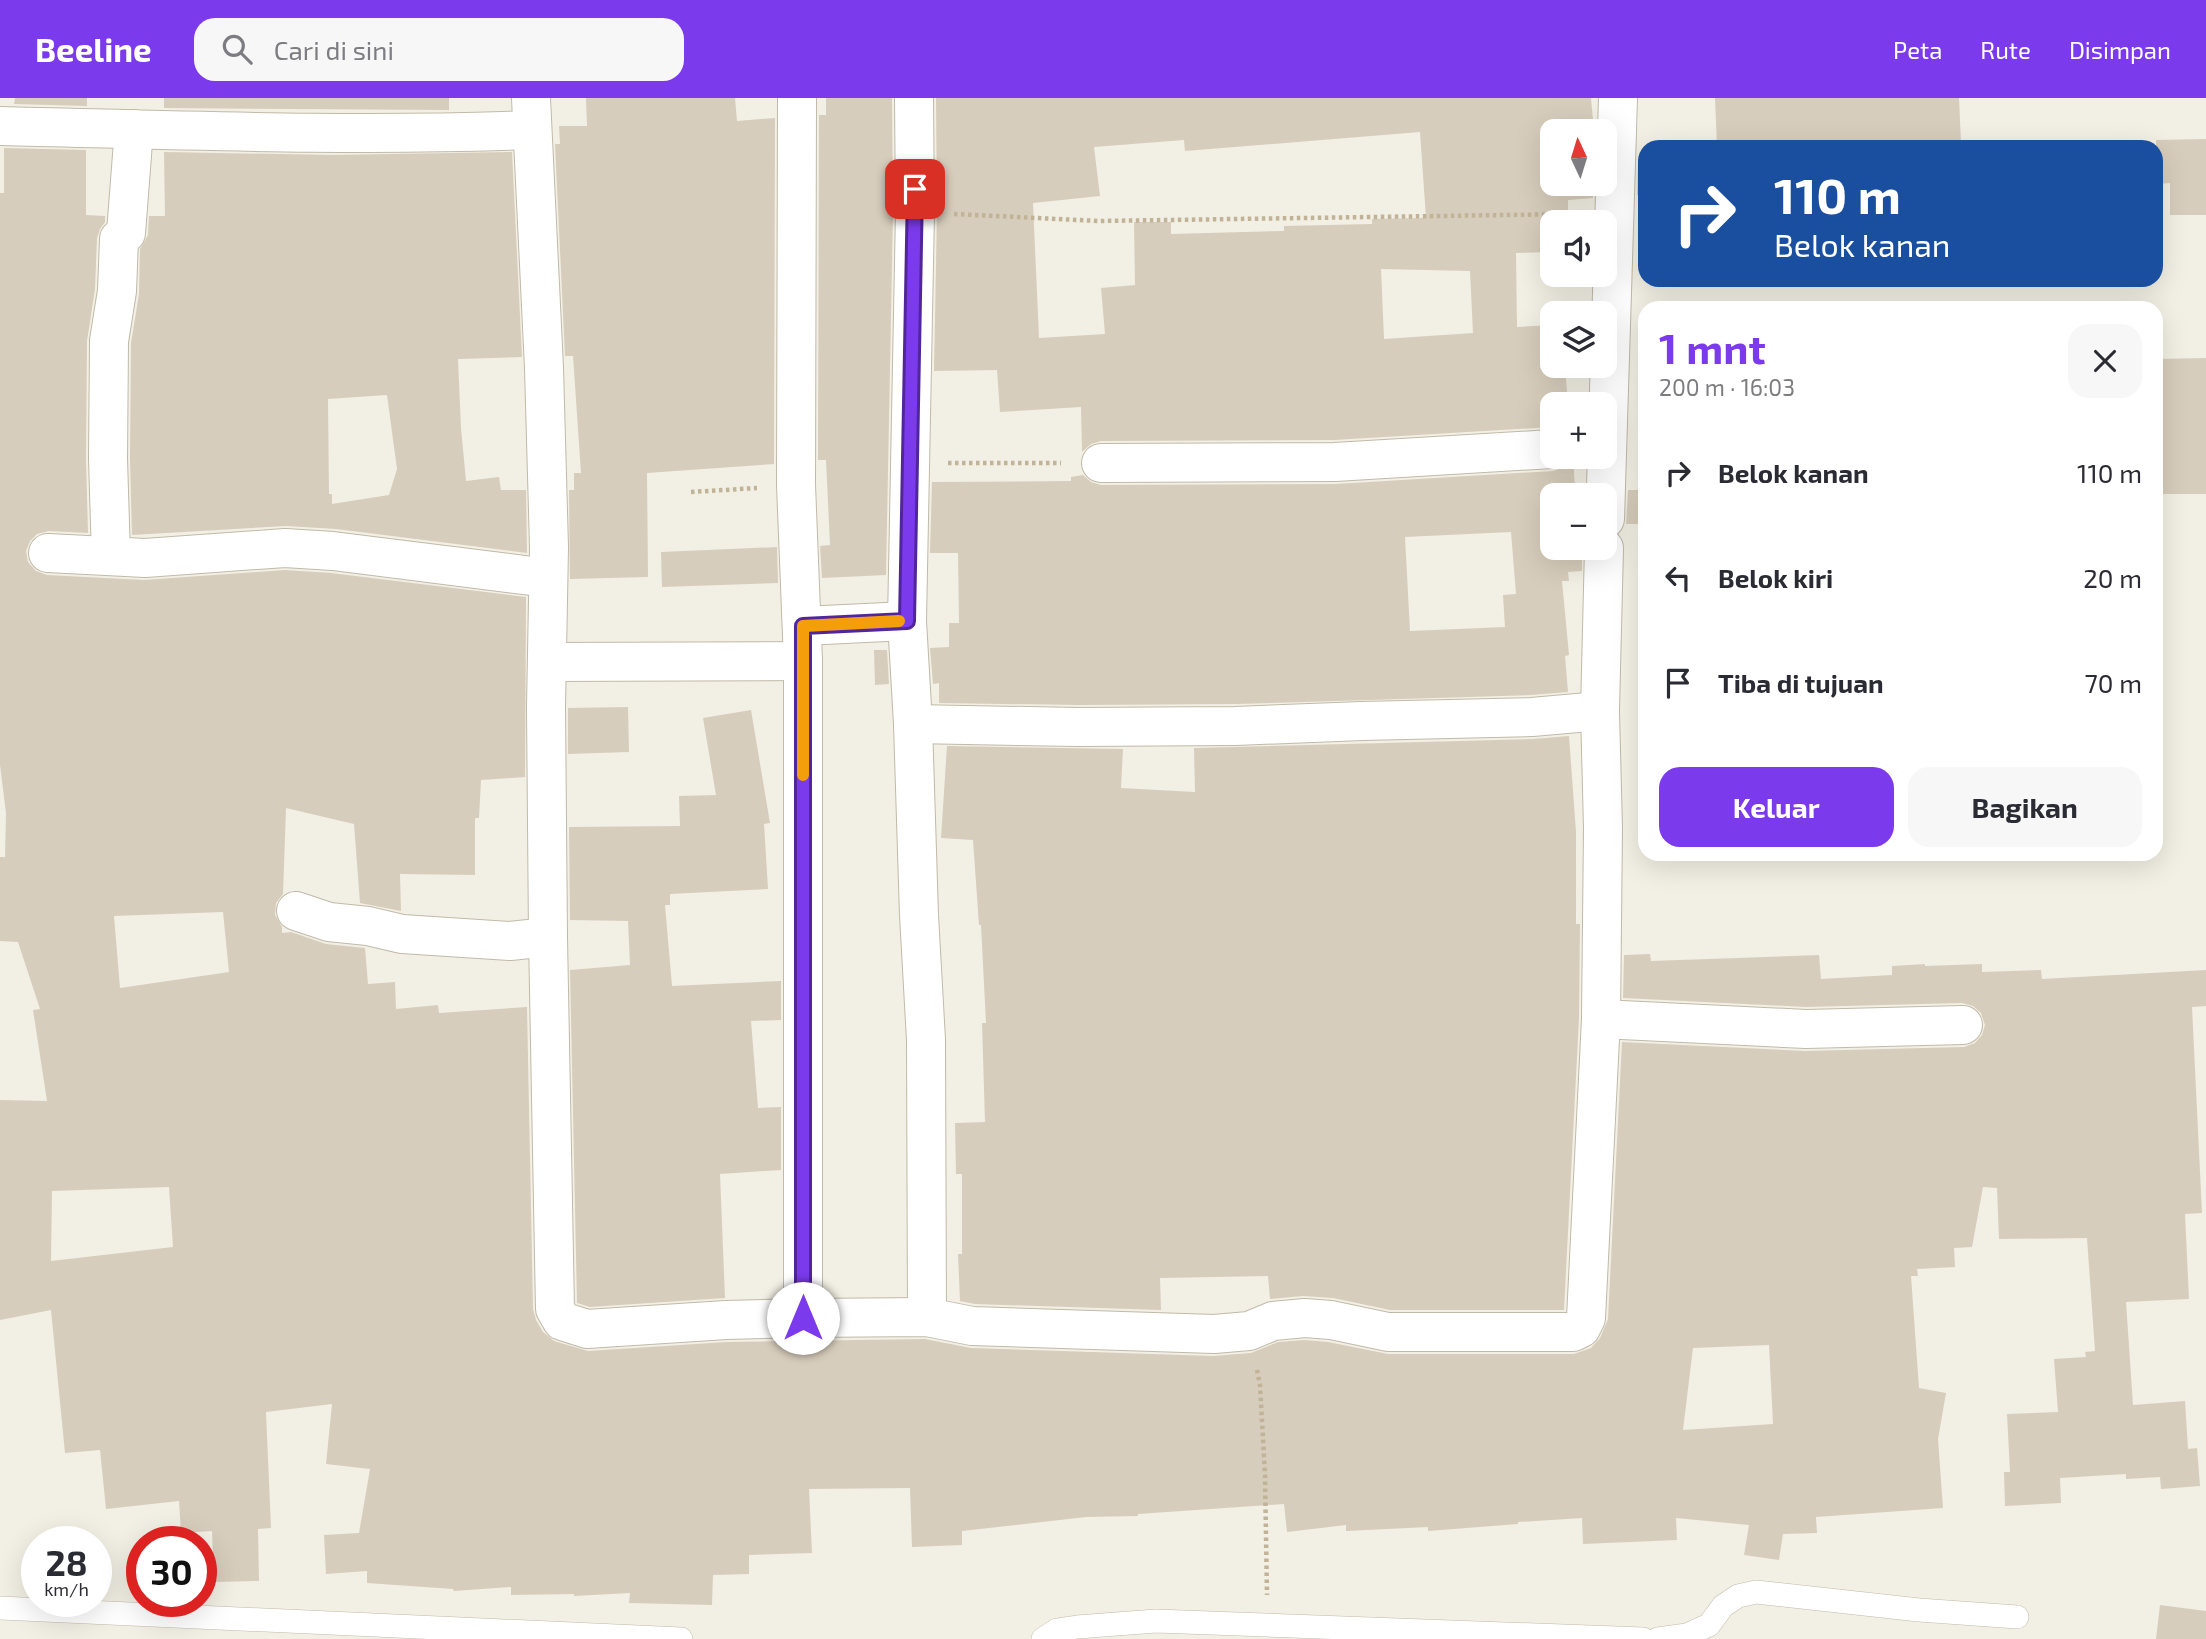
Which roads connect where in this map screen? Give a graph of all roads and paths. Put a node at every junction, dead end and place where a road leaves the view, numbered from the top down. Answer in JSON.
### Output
{"nodes":[{"id":1,"x":797,"y":98,"type":"edge"},
{"id":2,"x":914,"y":98,"type":"edge"},
{"id":3,"x":1618,"y":98,"type":"edge"},
{"id":4,"x":531,"y":114,"type":"edge"},
{"id":5,"x":0,"y":126,"type":"edge"},
{"id":6,"x":134,"y":129,"type":"junction"},
{"id":7,"x":1614,"y":210,"type":"edge"},
{"id":8,"x":915,"y":212,"type":"junction"},
{"id":9,"x":1540,"y":214,"type":"edge"},
{"id":10,"x":1611,"y":287,"type":"edge"},
{"id":11,"x":1608,"y":392,"type":"edge"},
{"id":12,"x":1540,"y":450,"type":"edge"},
{"id":13,"x":909,"y":463,"type":"junction"},
{"id":14,"x":1101,"y":463,"type":"joint"},
{"id":15,"x":796,"y":485,"type":"junction"},
{"id":16,"x":691,"y":492,"type":"dead end"},
{"id":17,"x":48,"y":553,"type":"dead end"},
{"id":18,"x":111,"y":556,"type":"junction"},
{"id":19,"x":1604,"y":560,"type":"edge"},
{"id":20,"x":548,"y":578,"type":"junction"},
{"id":21,"x":907,"y":621,"type":"junction"},
{"id":22,"x":803,"y":644,"type":"junction"},
{"id":23,"x":547,"y":662,"type":"junction"},
{"id":24,"x":1600,"y":711,"type":"junction"},
{"id":25,"x":913,"y":724,"type":"junction"},
{"id":26,"x":296,"y":911,"type":"dead end"},
{"id":27,"x":548,"y":937,"type":"junction"},
{"id":28,"x":1601,"y":1019,"type":"junction"},
{"id":29,"x":1963,"y":1025,"type":"dead end"},
{"id":30,"x":927,"y":1317,"type":"junction"},
{"id":31,"x":803,"y":1318,"type":"junction"},
{"id":32,"x":1249,"y":1331,"type":"junction"},
{"id":33,"x":0,"y":1608,"type":"edge"},
{"id":34,"x":2017,"y":1617,"type":"dead end"},
{"id":35,"x":1267,"y":1624,"type":"junction"},
{"id":36,"x":681,"y":1639,"type":"edge"},
{"id":37,"x":1043,"y":1639,"type":"edge"},
{"id":38,"x":1643,"y":1639,"type":"edge"},
{"id":39,"x":1658,"y":1639,"type":"edge"}],
"edges":[{"from":1,"to":15,"type":"street"},
{"from":2,"to":8,"type":"street"},
{"from":3,"to":7,"type":"street"},
{"from":4,"to":6,"type":"street"},
{"from":4,"to":20,"type":"street"},
{"from":5,"to":6,"type":"street"},
{"from":6,"to":18,"type":"street"},
{"from":8,"to":9,"type":"path"},
{"from":8,"to":13,"type":"street"},
{"from":10,"to":11,"type":"street"},
{"from":12,"to":14,"type":"street"},
{"from":13,"to":14,"type":"path"},
{"from":13,"to":21,"type":"street"},
{"from":15,"to":16,"type":"path"},
{"from":15,"to":22,"type":"street"},
{"from":17,"to":18,"type":"street"},
{"from":18,"to":20,"type":"street"},
{"from":19,"to":24,"type":"street"},
{"from":20,"to":23,"type":"street"},
{"from":21,"to":22,"type":"street"},
{"from":21,"to":25,"type":"street"},
{"from":22,"to":23,"type":"street"},
{"from":22,"to":31,"type":"street"},
{"from":23,"to":27,"type":"street"},
{"from":24,"to":25,"type":"street"},
{"from":24,"to":28,"type":"street"},
{"from":25,"to":30,"type":"street"},
{"from":26,"to":27,"type":"street"},
{"from":27,"to":31,"type":"street"},
{"from":28,"to":29,"type":"street"},
{"from":28,"to":32,"type":"street"},
{"from":30,"to":31,"type":"street"},
{"from":30,"to":32,"type":"street"},
{"from":32,"to":35,"type":"path"},
{"from":33,"to":36,"type":"lane"},
{"from":34,"to":39,"type":"lane"},
{"from":35,"to":37,"type":"lane"},
{"from":35,"to":38,"type":"lane"}]}
